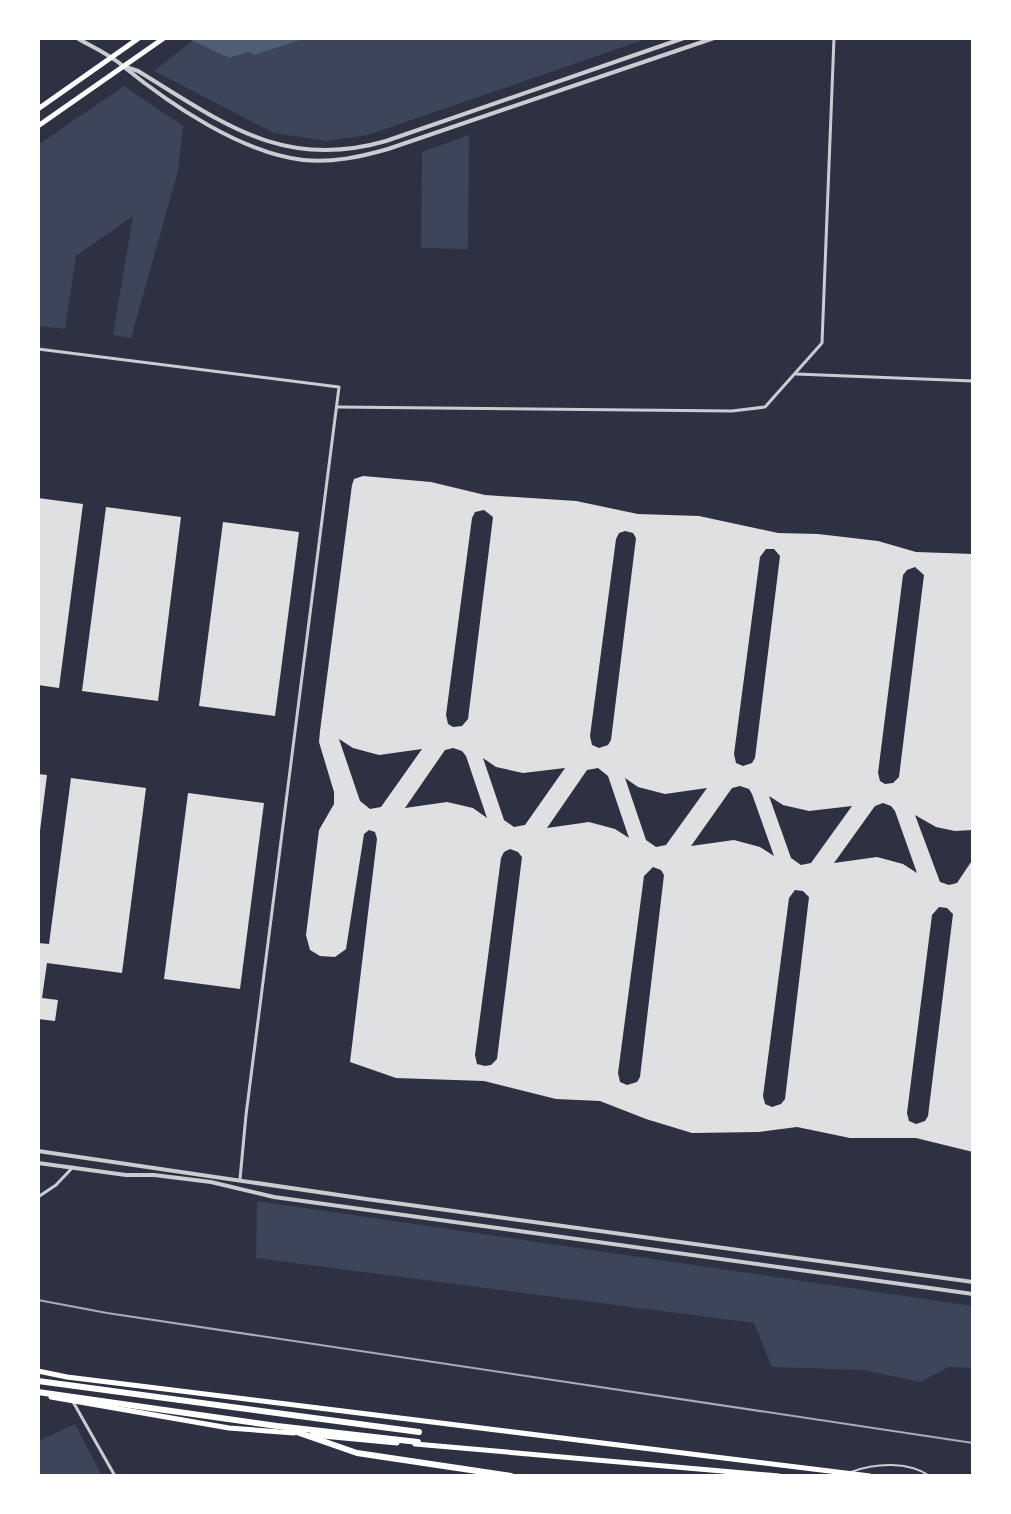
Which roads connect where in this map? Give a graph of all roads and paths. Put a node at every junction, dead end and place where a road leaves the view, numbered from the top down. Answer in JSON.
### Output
{"nodes":[{"id":1,"x":77,"y":38,"type":"edge"},
{"id":2,"x":139,"y":38,"type":"edge"},
{"id":3,"x":684,"y":38,"type":"edge"},
{"id":4,"x":714,"y":38,"type":"edge"},
{"id":5,"x":834,"y":38,"type":"edge"},
{"id":6,"x":163,"y":39,"type":"edge"},
{"id":7,"x":111,"y":58,"type":"junction"},
{"id":8,"x":124,"y":66,"type":"junction"},
{"id":9,"x":38,"y":109,"type":"edge"},
{"id":10,"x":38,"y":126,"type":"edge"},
{"id":11,"x":38,"y":349,"type":"edge"},
{"id":12,"x":796,"y":374,"type":"junction"},
{"id":13,"x":973,"y":381,"type":"edge"},
{"id":14,"x":337,"y":407,"type":"junction"},
{"id":15,"x":38,"y":1151,"type":"edge"},
{"id":16,"x":38,"y":1163,"type":"edge"},
{"id":17,"x":73,"y":1167,"type":"junction"},
{"id":18,"x":240,"y":1179,"type":"junction"},
{"id":19,"x":38,"y":1197,"type":"edge"},
{"id":20,"x":973,"y":1282,"type":"edge"},
{"id":21,"x":973,"y":1294,"type":"edge"},
{"id":22,"x":38,"y":1371,"type":"edge"},
{"id":23,"x":38,"y":1381,"type":"edge"},
{"id":24,"x":38,"y":1393,"type":"edge"},
{"id":25,"x":72,"y":1400,"type":"junction"},
{"id":26,"x":277,"y":1426,"type":"junction"},
{"id":27,"x":419,"y":1432,"type":"dead end"},
{"id":28,"x":418,"y":1442,"type":"dead end"},
{"id":29,"x":849,"y":1473,"type":"junction"},
{"id":30,"x":115,"y":1476,"type":"edge"},
{"id":31,"x":511,"y":1476,"type":"edge"},
{"id":32,"x":779,"y":1476,"type":"edge"},
{"id":33,"x":870,"y":1476,"type":"edge"},
{"id":34,"x":930,"y":1476,"type":"edge"}],
"edges":[{"from":1,"to":7,"type":"street"},
{"from":2,"to":7,"type":"main road"},
{"from":3,"to":8,"type":"street"},
{"from":4,"to":8,"type":"street"},
{"from":5,"to":12,"type":"street"},
{"from":6,"to":8,"type":"main road"},
{"from":7,"to":8,"type":"street"},
{"from":7,"to":9,"type":"main road"},
{"from":8,"to":10,"type":"main road"},
{"from":11,"to":14,"type":"street"},
{"from":12,"to":13,"type":"street"},
{"from":12,"to":14,"type":"street"},
{"from":14,"to":18,"type":"street"},
{"from":15,"to":18,"type":"street"},
{"from":16,"to":17,"type":"street"},
{"from":17,"to":19,"type":"street"},
{"from":17,"to":21,"type":"street"},
{"from":18,"to":20,"type":"street"},
{"from":22,"to":29,"type":"main road"},
{"from":23,"to":27,"type":"highway"},
{"from":24,"to":25,"type":"main road"},
{"from":24,"to":26,"type":"highway"},
{"from":25,"to":30,"type":"street"},
{"from":25,"to":32,"type":"main road"},
{"from":26,"to":28,"type":"highway"},
{"from":26,"to":31,"type":"highway"},
{"from":29,"to":33,"type":"main road"},
{"from":29,"to":34,"type":"lane"}]}
